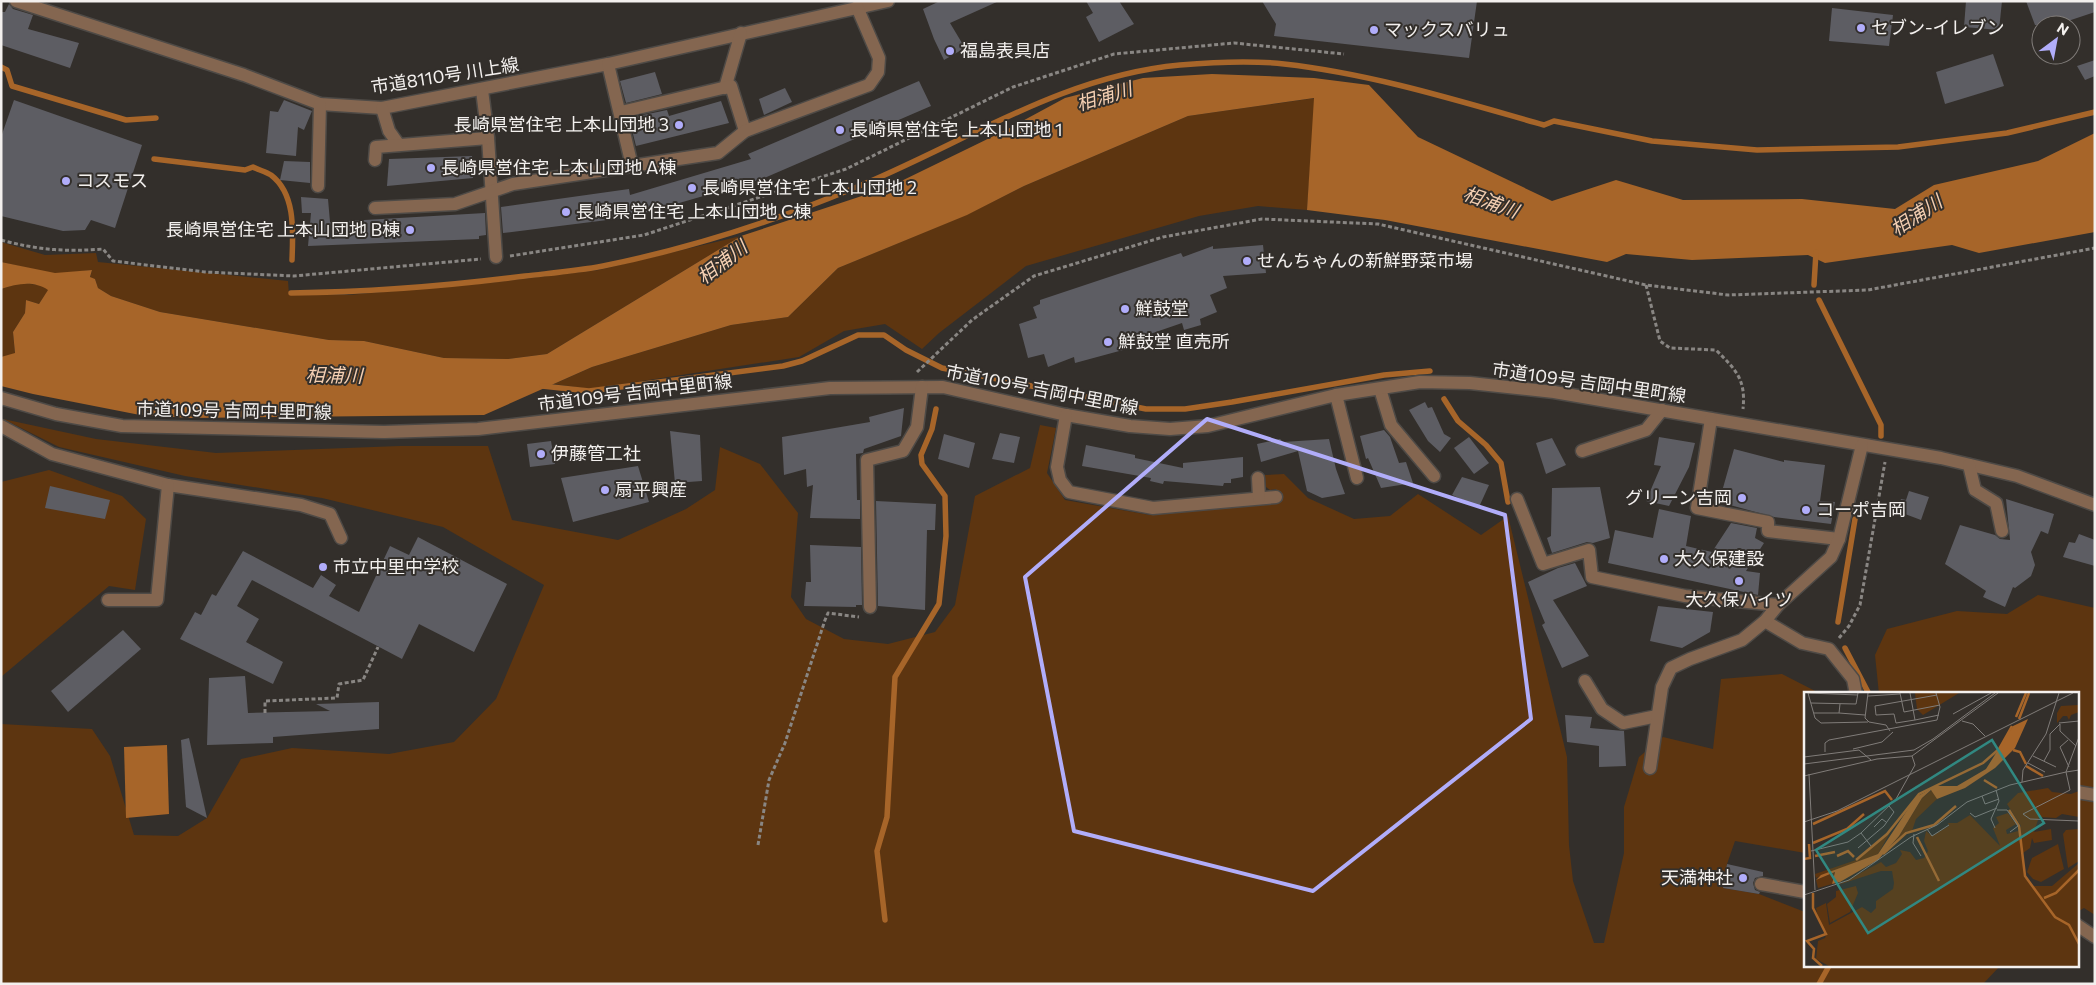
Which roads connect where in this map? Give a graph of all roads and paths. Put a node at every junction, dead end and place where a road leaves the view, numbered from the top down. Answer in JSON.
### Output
{"nodes":[{"id":1,"x":16,"y":1,"type":"edge"},
{"id":2,"x":888,"y":1,"type":"edge"},
{"id":3,"x":858,"y":7,"type":"junction"},
{"id":4,"x":741,"y":34,"type":"junction"},
{"id":5,"x":1344,"y":54,"type":"dead end"},
{"id":6,"x":608,"y":64,"type":"junction"},
{"id":7,"x":725,"y":88,"type":"junction"},
{"id":8,"x":482,"y":90,"type":"junction"},
{"id":9,"x":320,"y":104,"type":"junction"},
{"id":10,"x":382,"y":108,"type":"junction"},
{"id":11,"x":621,"y":112,"type":"junction"},
{"id":12,"x":745,"y":131,"type":"junction"},
{"id":13,"x":488,"y":138,"type":"junction"},
{"id":14,"x":399,"y":145,"type":"junction"},
{"id":15,"x":375,"y":160,"type":"dead end"},
{"id":16,"x":632,"y":166,"type":"junction"},
{"id":17,"x":318,"y":186,"type":"dead end"},
{"id":18,"x":492,"y":193,"type":"junction"},
{"id":19,"x":375,"y":208,"type":"dead end"},
{"id":20,"x":1,"y":240,"type":"edge"},
{"id":21,"x":2095,"y":248,"type":"edge"},
{"id":22,"x":496,"y":258,"type":"junction"},
{"id":23,"x":1646,"y":285,"type":"junction"},
{"id":24,"x":916,"y":372,"type":"dead end"},
{"id":25,"x":922,"y":387,"type":"junction"},
{"id":26,"x":1380,"y":388,"type":"junction"},
{"id":27,"x":1336,"y":395,"type":"junction"},
{"id":28,"x":1,"y":398,"type":"edge"},
{"id":29,"x":1662,"y":410,"type":"junction"},
{"id":30,"x":1066,"y":415,"type":"junction"},
{"id":31,"x":1711,"y":419,"type":"junction"},
{"id":32,"x":1741,"y":424,"type":"junction"},
{"id":33,"x":1,"y":426,"type":"edge"},
{"id":34,"x":1862,"y":445,"type":"junction"},
{"id":35,"x":1887,"y":450,"type":"junction"},
{"id":36,"x":1582,"y":451,"type":"dead end"},
{"id":37,"x":1969,"y":465,"type":"junction"},
{"id":38,"x":1434,"y":476,"type":"dead end"},
{"id":39,"x":1258,"y":478,"type":"dead end"},
{"id":40,"x":1357,"y":478,"type":"dead end"},
{"id":41,"x":168,"y":485,"type":"junction"},
{"id":42,"x":1276,"y":497,"type":"dead end"},
{"id":43,"x":1259,"y":498,"type":"junction"},
{"id":44,"x":1517,"y":499,"type":"dead end"},
{"id":45,"x":2095,"y":505,"type":"edge"},
{"id":46,"x":2002,"y":531,"type":"dead end"},
{"id":47,"x":341,"y":538,"type":"dead end"},
{"id":48,"x":1838,"y":539,"type":"junction"},
{"id":49,"x":108,"y":600,"type":"dead end"},
{"id":50,"x":1778,"y":604,"type":"junction"},
{"id":51,"x":870,"y":607,"type":"joint"},
{"id":52,"x":1765,"y":621,"type":"junction"},
{"id":53,"x":378,"y":647,"type":"dead end"},
{"id":54,"x":1829,"y":649,"type":"junction"},
{"id":55,"x":1585,"y":681,"type":"dead end"},
{"id":56,"x":1856,"y":692,"type":"edge"},
{"id":57,"x":265,"y":712,"type":"dead end"},
{"id":58,"x":1657,"y":716,"type":"junction"},
{"id":59,"x":1650,"y":768,"type":"dead end"},
{"id":60,"x":2078,"y":792,"type":"edge"},
{"id":61,"x":2095,"y":795,"type":"edge"},
{"id":62,"x":758,"y":845,"type":"dead end"},
{"id":63,"x":1761,"y":884,"type":"dead end"},
{"id":64,"x":1804,"y":892,"type":"edge"},
{"id":65,"x":2078,"y":926,"type":"edge"},
{"id":66,"x":2095,"y":937,"type":"edge"}],
"edges":[{"from":1,"to":9,"type":"street","name":"市道8110号 川上線"},
{"from":2,"to":3,"type":"street","name":"市道8110号 川上線"},
{"from":3,"to":4,"type":"street","name":"市道8110号 川上線"},
{"from":3,"to":12,"type":"street"},
{"from":4,"to":6,"type":"street","name":"市道8110号 川上線"},
{"from":4,"to":7,"type":"street"},
{"from":5,"to":22,"type":"path"},
{"from":6,"to":8,"type":"street","name":"市道8110号 川上線"},
{"from":6,"to":11,"type":"street"},
{"from":7,"to":11,"type":"street"},
{"from":7,"to":12,"type":"street"},
{"from":8,"to":10,"type":"street","name":"市道8110号 川上線"},
{"from":8,"to":13,"type":"street"},
{"from":9,"to":10,"type":"street","name":"市道8110号 川上線"},
{"from":9,"to":17,"type":"street"},
{"from":10,"to":14,"type":"street"},
{"from":11,"to":16,"type":"street"},
{"from":12,"to":16,"type":"street"},
{"from":13,"to":14,"type":"street"},
{"from":13,"to":18,"type":"street"},
{"from":14,"to":15,"type":"street"},
{"from":16,"to":18,"type":"street"},
{"from":18,"to":19,"type":"street"},
{"from":18,"to":22,"type":"street"},
{"from":20,"to":22,"type":"path"},
{"from":21,"to":23,"type":"path"},
{"from":23,"to":24,"type":"path"},
{"from":23,"to":32,"type":"path"},
{"from":25,"to":28,"type":"street","name":"市道109号 吉岡中里町線"},
{"from":25,"to":30,"type":"street","name":"市道109号 吉岡中里町線"},
{"from":25,"to":51,"type":"street"},
{"from":26,"to":27,"type":"street","name":"市道109号 吉岡中里町線"},
{"from":26,"to":29,"type":"street","name":"市道109号 吉岡中里町線"},
{"from":26,"to":38,"type":"street"},
{"from":27,"to":30,"type":"street","name":"市道109号 吉岡中里町線"},
{"from":27,"to":40,"type":"street"},
{"from":29,"to":31,"type":"street","name":"市道109号 吉岡中里町線"},
{"from":29,"to":36,"type":"street"},
{"from":30,"to":43,"type":"street"},
{"from":31,"to":32,"type":"street","name":"市道109号 吉岡中里町線"},
{"from":31,"to":48,"type":"street"},
{"from":32,"to":34,"type":"street","name":"市道109号 吉岡中里町線"},
{"from":33,"to":41,"type":"street"},
{"from":34,"to":35,"type":"street","name":"市道109号 吉岡中里町線"},
{"from":34,"to":48,"type":"street"},
{"from":35,"to":37,"type":"street","name":"市道109号 吉岡中里町線"},
{"from":35,"to":54,"type":"path"},
{"from":37,"to":45,"type":"street","name":"市道109号 吉岡中里町線"},
{"from":37,"to":46,"type":"street"},
{"from":39,"to":43,"type":"street"},
{"from":41,"to":47,"type":"street"},
{"from":41,"to":49,"type":"street"},
{"from":42,"to":43,"type":"street"},
{"from":44,"to":50,"type":"street"},
{"from":48,"to":50,"type":"street"},
{"from":50,"to":52,"type":"street"},
{"from":51,"to":62,"type":"path"},
{"from":52,"to":54,"type":"street"},
{"from":52,"to":58,"type":"street"},
{"from":53,"to":57,"type":"path"},
{"from":54,"to":56,"type":"street"},
{"from":55,"to":58,"type":"street"},
{"from":58,"to":59,"type":"street"},
{"from":60,"to":61,"type":"street"},
{"from":63,"to":64,"type":"street"},
{"from":65,"to":66,"type":"street"}]}
